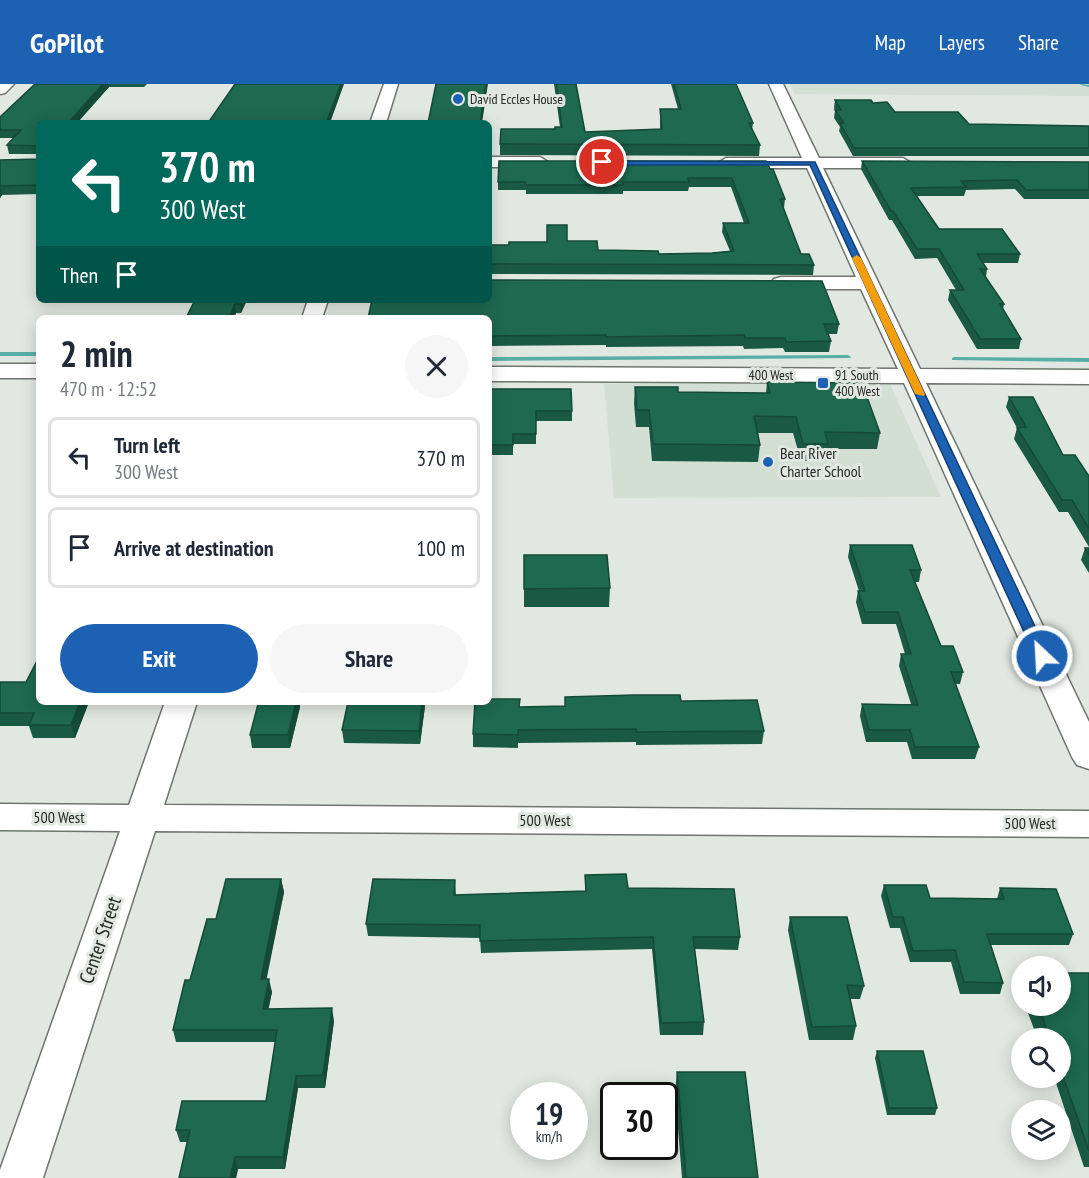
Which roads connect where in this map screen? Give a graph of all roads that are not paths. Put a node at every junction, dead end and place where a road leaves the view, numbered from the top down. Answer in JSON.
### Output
{"nodes":[{"id":1,"x":7,"y":84,"type":"edge"},
{"id":2,"x":391,"y":84,"type":"edge"},
{"id":3,"x":776,"y":84,"type":"edge"},
{"id":4,"x":0,"y":90,"type":"edge"},
{"id":5,"x":379,"y":120,"type":"edge"},
{"id":6,"x":492,"y":162,"type":"edge"},
{"id":7,"x":560,"y":162,"type":"edge"},
{"id":8,"x":713,"y":163,"type":"edge"},
{"id":9,"x":813,"y":163,"type":"junction"},
{"id":10,"x":924,"y":163,"type":"edge"},
{"id":11,"x":763,"y":283,"type":"edge"},
{"id":12,"x":868,"y":283,"type":"junction"},
{"id":13,"x":0,"y":371,"type":"edge"},
{"id":14,"x":36,"y":371,"type":"edge"},
{"id":15,"x":492,"y":374,"type":"edge"},
{"id":16,"x":912,"y":376,"type":"junction"},
{"id":17,"x":1089,"y":377,"type":"edge"},
{"id":18,"x":180,"y":705,"type":"edge"},
{"id":19,"x":1089,"y":757,"type":"edge"},
{"id":20,"x":0,"y":817,"type":"edge"},
{"id":21,"x":142,"y":817,"type":"junction"},
{"id":22,"x":1089,"y":824,"type":"edge"},
{"id":23,"x":20,"y":1178,"type":"edge"}],
"edges":[{"from":1,"to":4,"type":"street"},
{"from":2,"to":5,"type":"street"},
{"from":3,"to":9,"type":"street"},
{"from":6,"to":7,"type":"street"},
{"from":8,"to":9,"type":"street"},
{"from":9,"to":10,"type":"street"},
{"from":9,"to":12,"type":"street"},
{"from":11,"to":12,"type":"street"},
{"from":12,"to":16,"type":"street"},
{"from":13,"to":14,"type":"street"},
{"from":15,"to":16,"type":"street","name":"400 West"},
{"from":16,"to":17,"type":"street","name":"400 West"},
{"from":16,"to":19,"type":"street"},
{"from":18,"to":21,"type":"street","name":"Center Street"},
{"from":20,"to":21,"type":"street","name":"500 West"},
{"from":21,"to":22,"type":"street","name":"500 West"},
{"from":21,"to":23,"type":"street","name":"Center Street"}]}
